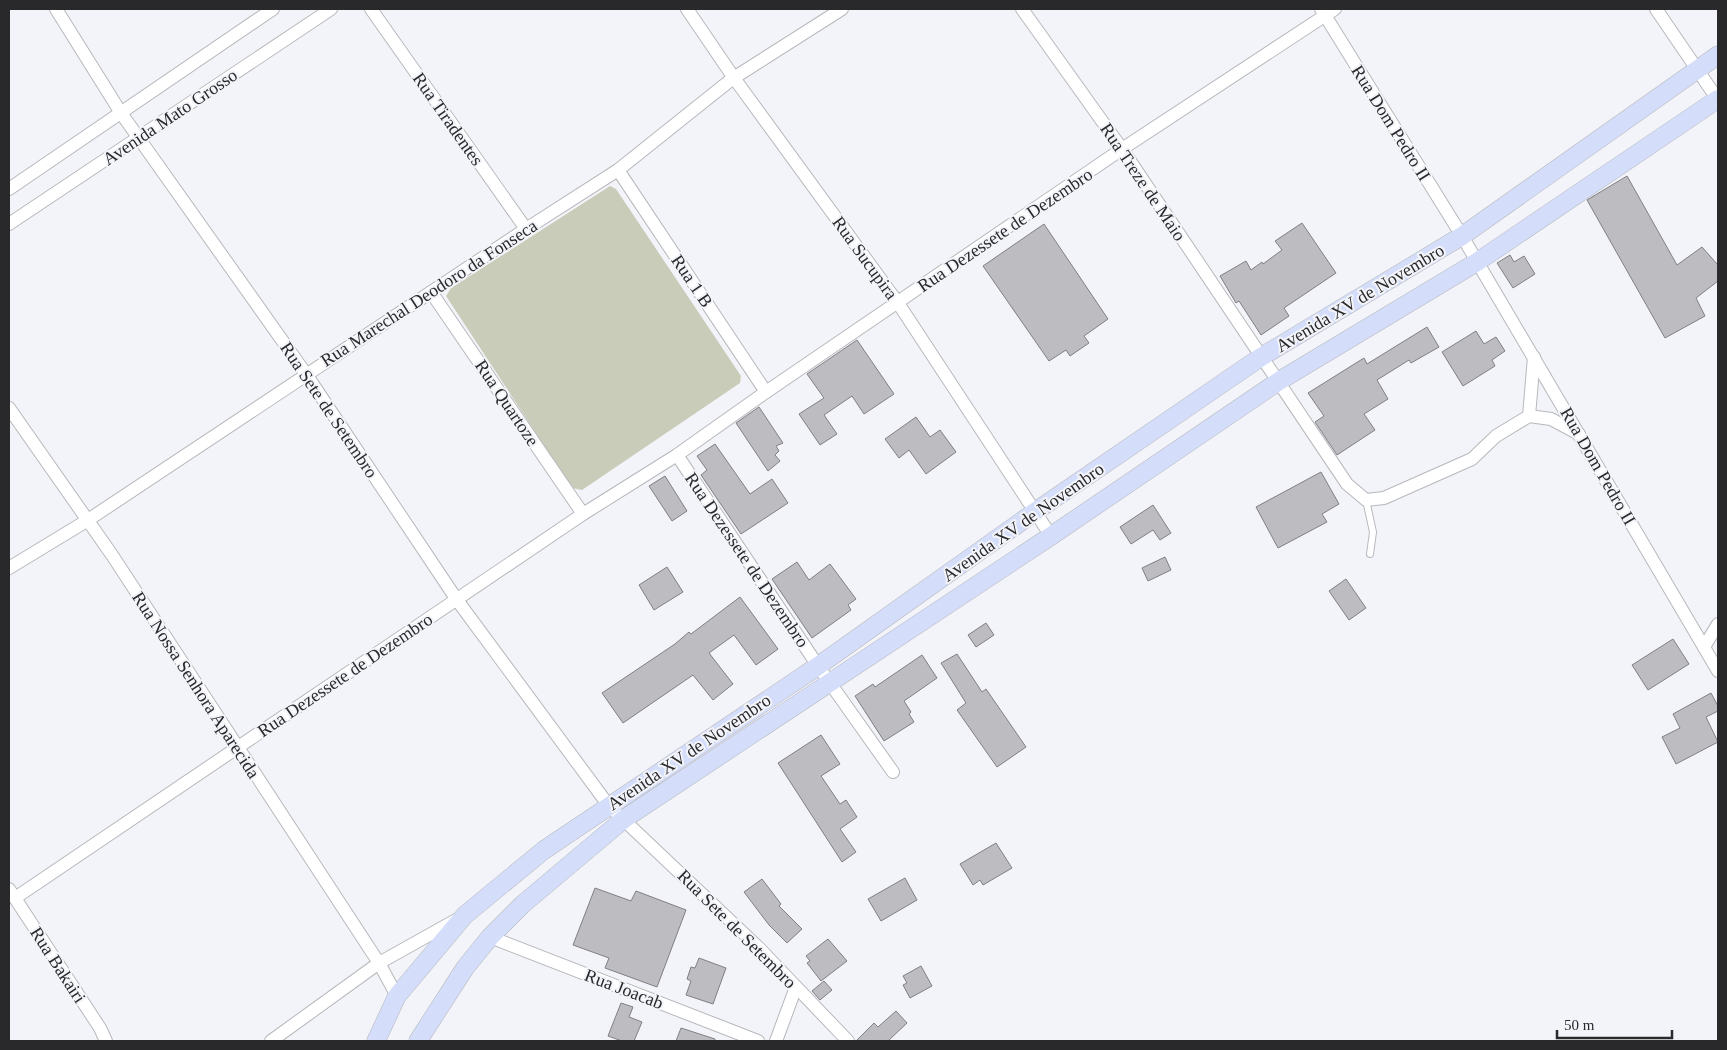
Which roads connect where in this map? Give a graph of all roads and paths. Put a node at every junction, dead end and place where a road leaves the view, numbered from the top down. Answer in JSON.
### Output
{"nodes":[{"id":1,"x":56,"y":9,"type":"edge"},
{"id":2,"x":274,"y":9,"type":"edge"},
{"id":3,"x":331,"y":9,"type":"edge"},
{"id":4,"x":371,"y":9,"type":"edge"},
{"id":5,"x":687,"y":9,"type":"edge"},
{"id":6,"x":842,"y":9,"type":"edge"},
{"id":7,"x":1022,"y":9,"type":"edge"},
{"id":8,"x":1656,"y":9,"type":"edge"},
{"id":9,"x":1327,"y":11,"type":"edge"},
{"id":10,"x":1718,"y":55,"type":"edge"},
{"id":11,"x":1697,"y":69,"type":"junction"},
{"id":12,"x":734,"y":78,"type":"junction"},
{"id":13,"x":1718,"y":99,"type":"edge"},
{"id":14,"x":121,"y":113,"type":"junction"},
{"id":15,"x":138,"y":138,"type":"junction"},
{"id":16,"x":1122,"y":149,"type":"junction"},
{"id":17,"x":618,"y":170,"type":"junction"},
{"id":18,"x":9,"y":189,"type":"edge"},
{"id":19,"x":9,"y":224,"type":"edge"},
{"id":20,"x":526,"y":229,"type":"junction"},
{"id":21,"x":1462,"y":236,"type":"junction"},
{"id":22,"x":1477,"y":262,"type":"junction"},
{"id":23,"x":431,"y":292,"type":"junction"},
{"id":24,"x":898,"y":303,"type":"junction"},
{"id":25,"x":1261,"y":357,"type":"junction"},
{"id":26,"x":1534,"y":357,"type":"junction"},
{"id":27,"x":306,"y":374,"type":"junction"},
{"id":28,"x":1279,"y":381,"type":"junction"},
{"id":29,"x":766,"y":392,"type":"junction"},
{"id":30,"x":9,"y":408,"type":"edge"},
{"id":31,"x":1529,"y":416,"type":"junction"},
{"id":32,"x":1578,"y":434,"type":"junction"},
{"id":33,"x":677,"y":455,"type":"junction"},
{"id":34,"x":1366,"y":500,"type":"junction"},
{"id":35,"x":1036,"y":512,"type":"junction"},
{"id":36,"x":583,"y":514,"type":"junction"},
{"id":37,"x":88,"y":520,"type":"junction"},
{"id":38,"x":1052,"y":536,"type":"junction"},
{"id":39,"x":1370,"y":554,"type":"dead end"},
{"id":40,"x":9,"y":568,"type":"edge"},
{"id":41,"x":457,"y":600,"type":"junction"},
{"id":42,"x":1718,"y":624,"type":"edge"},
{"id":43,"x":1704,"y":647,"type":"junction"},
{"id":44,"x":818,"y":666,"type":"junction"},
{"id":45,"x":1718,"y":671,"type":"edge"},
{"id":46,"x":830,"y":684,"type":"junction"},
{"id":47,"x":237,"y":748,"type":"junction"},
{"id":48,"x":893,"y":772,"type":"dead end"},
{"id":49,"x":609,"y":806,"type":"junction"},
{"id":50,"x":624,"y":819,"type":"junction"},
{"id":51,"x":12,"y":894,"type":"edge"},
{"id":52,"x":465,"y":915,"type":"junction"},
{"id":53,"x":490,"y":937,"type":"junction"},
{"id":54,"x":379,"y":964,"type":"junction"},
{"id":55,"x":796,"y":987,"type":"junction"},
{"id":56,"x":397,"y":996,"type":"junction"},
{"id":57,"x":106,"y":1041,"type":"edge"},
{"id":58,"x":271,"y":1041,"type":"edge"},
{"id":59,"x":376,"y":1041,"type":"edge"},
{"id":60,"x":418,"y":1041,"type":"edge"},
{"id":61,"x":758,"y":1041,"type":"edge"},
{"id":62,"x":776,"y":1041,"type":"edge"},
{"id":63,"x":848,"y":1041,"type":"edge"}],
"edges":[{"from":1,"to":14,"type":"street","name":"Rua Sete de Setembro"},
{"from":2,"to":14,"type":"street","name":"Avenida Mato Grosso"},
{"from":3,"to":15,"type":"street","name":"Avenida Mato Grosso"},
{"from":4,"to":20,"type":"street","name":"Rua Tiradentes"},
{"from":5,"to":12,"type":"street","name":"Rua Sucupira"},
{"from":6,"to":12,"type":"street","name":"Rua Marechal Deodoro da Fonseca"},
{"from":7,"to":16,"type":"street","name":"Rua Treze de Maio"},
{"from":8,"to":11,"type":"street"},
{"from":9,"to":16,"type":"street","name":"Rua Dezessete de Dezembro"},
{"from":9,"to":21,"type":"street","name":"Rua Dom Pedro II"},
{"from":10,"to":11,"type":"main road","name":"Avenida XV de Novembro"},
{"from":11,"to":13,"type":"street"},
{"from":11,"to":21,"type":"main road","name":"Avenida XV de Novembro"},
{"from":12,"to":17,"type":"street","name":"Rua Marechal Deodoro da Fonseca"},
{"from":12,"to":24,"type":"street","name":"Rua Sucupira"},
{"from":13,"to":22,"type":"main road","name":"Avenida XV de Novembro"},
{"from":14,"to":15,"type":"street","name":"Rua Sete de Setembro"},
{"from":14,"to":18,"type":"street","name":"Avenida Mato Grosso"},
{"from":15,"to":19,"type":"street","name":"Avenida Mato Grosso"},
{"from":15,"to":27,"type":"street","name":"Rua Sete de Setembro"},
{"from":16,"to":24,"type":"street","name":"Rua Dezessete de Dezembro"},
{"from":16,"to":25,"type":"street","name":"Rua Treze de Maio"},
{"from":17,"to":20,"type":"street","name":"Rua Marechal Deodoro da Fonseca"},
{"from":17,"to":29,"type":"street","name":"Rua 1 B"},
{"from":20,"to":23,"type":"street","name":"Rua Marechal Deodoro da Fonseca"},
{"from":21,"to":22,"type":"street","name":"Rua Dom Pedro II"},
{"from":21,"to":25,"type":"main road","name":"Avenida XV de Novembro"},
{"from":22,"to":26,"type":"street","name":"Rua Dom Pedro II"},
{"from":22,"to":28,"type":"main road","name":"Avenida XV de Novembro"},
{"from":23,"to":27,"type":"street","name":"Rua Marechal Deodoro da Fonseca"},
{"from":23,"to":36,"type":"street","name":"Rua Quartoze"},
{"from":24,"to":29,"type":"street","name":"Rua Dezessete de Dezembro"},
{"from":24,"to":35,"type":"street","name":"Rua Sucupira"},
{"from":25,"to":28,"type":"street","name":"Rua Treze de Maio"},
{"from":25,"to":35,"type":"main road","name":"Avenida XV de Novembro"},
{"from":26,"to":31,"type":"street"},
{"from":26,"to":32,"type":"street","name":"Rua Dom Pedro II"},
{"from":27,"to":37,"type":"street","name":"Rua Marechal Deodoro da Fonseca"},
{"from":27,"to":41,"type":"street","name":"Rua Sete de Setembro"},
{"from":28,"to":34,"type":"street","name":"Rua Treze de Maio"},
{"from":28,"to":38,"type":"main road","name":"Avenida XV de Novembro"},
{"from":29,"to":33,"type":"street","name":"Rua Dezessete de Dezembro"},
{"from":30,"to":37,"type":"street","name":"Rua Nossa Senhora Aparecida"},
{"from":31,"to":32,"type":"street"},
{"from":31,"to":34,"type":"street"},
{"from":32,"to":43,"type":"street","name":"Rua Dom Pedro II"},
{"from":33,"to":36,"type":"street","name":"Rua Dezessete de Dezembro"},
{"from":33,"to":44,"type":"street","name":"Rua Dezessete de Dezembro"},
{"from":34,"to":39,"type":"lane"},
{"from":35,"to":38,"type":"street","name":"Rua Sucupira"},
{"from":35,"to":44,"type":"main road","name":"Avenida XV de Novembro"},
{"from":36,"to":41,"type":"street","name":"Rua Dezessete de Dezembro"},
{"from":37,"to":40,"type":"street","name":"Rua Marechal Deodoro da Fonseca"},
{"from":37,"to":47,"type":"street","name":"Rua Nossa Senhora Aparecida"},
{"from":38,"to":46,"type":"main road","name":"Avenida XV de Novembro"},
{"from":41,"to":47,"type":"street","name":"Rua Dezessete de Dezembro"},
{"from":41,"to":49,"type":"street","name":"Rua Sete de Setembro"},
{"from":42,"to":43,"type":"street"},
{"from":43,"to":45,"type":"street","name":"Rua Dom Pedro II"},
{"from":44,"to":46,"type":"street","name":"Rua Dezessete de Dezembro"},
{"from":44,"to":49,"type":"main road","name":"Avenida XV de Novembro"},
{"from":46,"to":48,"type":"street","name":"Rua Dezessete de Dezembro"},
{"from":46,"to":50,"type":"main road","name":"Avenida XV de Novembro"},
{"from":47,"to":51,"type":"street","name":"Rua Dezessete de Dezembro"},
{"from":47,"to":54,"type":"street","name":"Rua Nossa Senhora Aparecida"},
{"from":49,"to":50,"type":"street","name":"Rua Sete de Setembro"},
{"from":49,"to":52,"type":"main road","name":"Avenida XV de Novembro"},
{"from":50,"to":53,"type":"main road","name":"Avenida XV de Novembro"},
{"from":50,"to":55,"type":"street","name":"Rua Sete de Setembro"},
{"from":51,"to":57,"type":"street","name":"Rua Bakairi"},
{"from":52,"to":54,"type":"street"},
{"from":52,"to":56,"type":"main road","name":"Avenida XV de Novembro"},
{"from":53,"to":60,"type":"main road","name":"Avenida XV de Novembro"},
{"from":53,"to":61,"type":"street","name":"Rua Joacab"},
{"from":54,"to":56,"type":"street","name":"Rua Nossa Senhora Aparecida"},
{"from":54,"to":58,"type":"street"},
{"from":55,"to":62,"type":"street"},
{"from":55,"to":63,"type":"street","name":"Rua Sete de Setembro"},
{"from":56,"to":59,"type":"main road","name":"Avenida XV de Novembro"}]}
